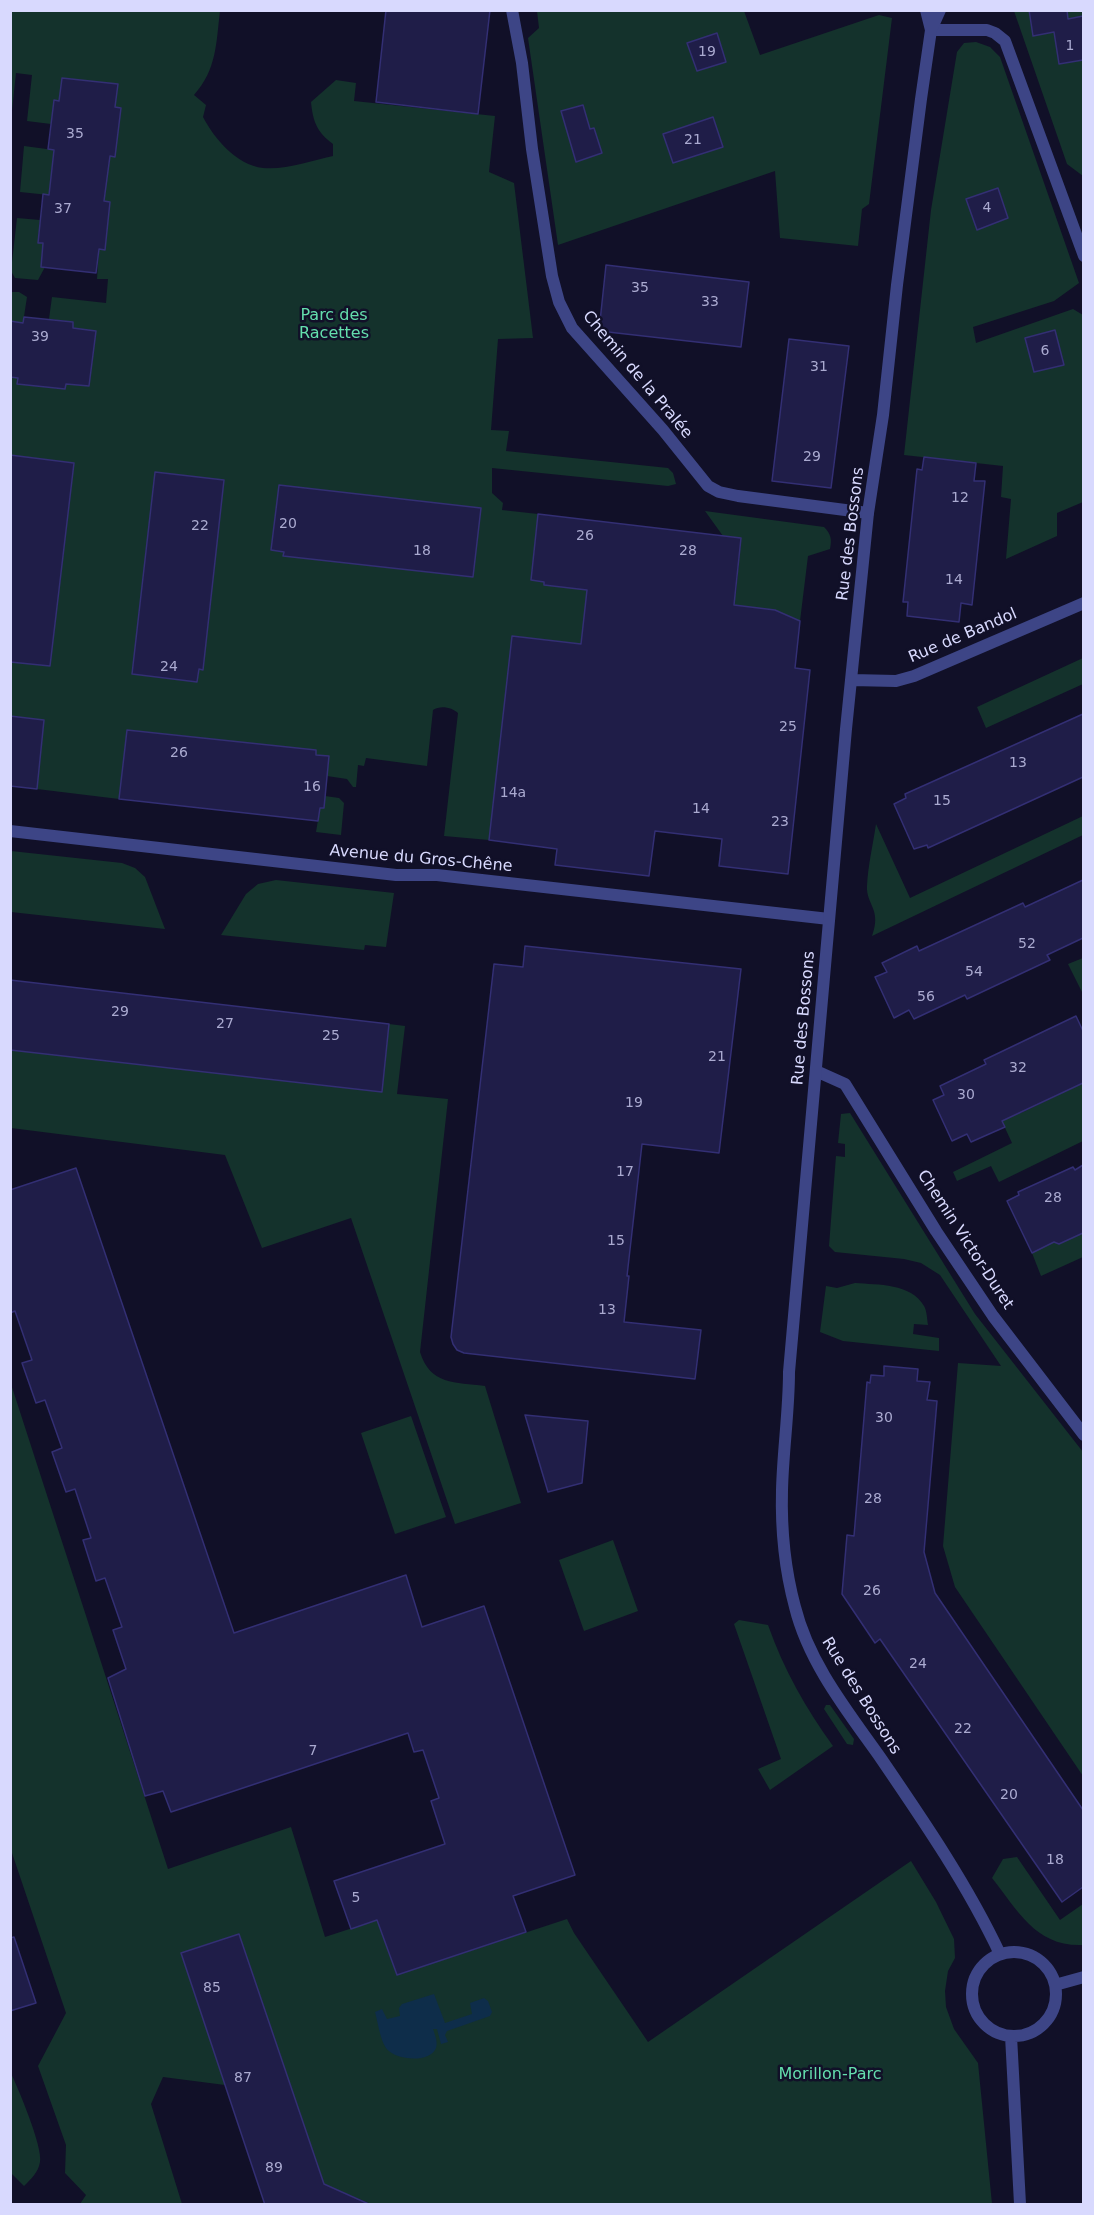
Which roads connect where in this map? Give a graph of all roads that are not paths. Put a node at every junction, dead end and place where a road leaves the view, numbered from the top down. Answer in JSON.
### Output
{"nodes":[{"id":1,"x":512,"y":10,"type":"edge"},
{"id":2,"x":926,"y":10,"type":"edge"},
{"id":3,"x":940,"y":10,"type":"edge"},
{"id":4,"x":931,"y":30,"type":"junction"},
{"id":5,"x":1083,"y":256,"type":"edge"},
{"id":6,"x":868,"y":513,"type":"junction"},
{"id":7,"x":1083,"y":603,"type":"edge"},
{"id":8,"x":852,"y":680,"type":"junction"},
{"id":9,"x":10,"y":831,"type":"edge"},
{"id":10,"x":829,"y":919,"type":"junction"},
{"id":11,"x":816,"y":1071,"type":"junction"},
{"id":12,"x":1083,"y":1435,"type":"edge"},
{"id":13,"x":1000,"y":1954,"type":"junction"},
{"id":14,"x":1083,"y":1977,"type":"edge"},
{"id":15,"x":1055,"y":1985,"type":"junction"},
{"id":16,"x":1011,"y":2036,"type":"junction"},
{"id":17,"x":1020,"y":2205,"type":"edge"}],
"edges":[{"from":1,"to":6,"type":"street","name":"Chemin de la Pralée"},
{"from":2,"to":4,"type":"street","name":"Rue des Bossons"},
{"from":3,"to":4,"type":"street","name":"Rue des Bossons"},
{"from":4,"to":5,"type":"street"},
{"from":4,"to":6,"type":"street","name":"Rue des Bossons"},
{"from":6,"to":8,"type":"street","name":"Rue des Bossons"},
{"from":7,"to":8,"type":"street","name":"Rue de Bandol"},
{"from":8,"to":10,"type":"street","name":"Rue des Bossons"},
{"from":9,"to":10,"type":"street","name":"Avenue du Gros-Chêne"},
{"from":10,"to":11,"type":"street","name":"Rue des Bossons"},
{"from":11,"to":12,"type":"street","name":"Chemin Victor-Duret"},
{"from":11,"to":13,"type":"street","name":"Rue des Bossons"},
{"from":13,"to":15,"type":"street"},
{"from":13,"to":16,"type":"street"},
{"from":14,"to":15,"type":"street"},
{"from":15,"to":16,"type":"street"},
{"from":16,"to":17,"type":"street"}]}
